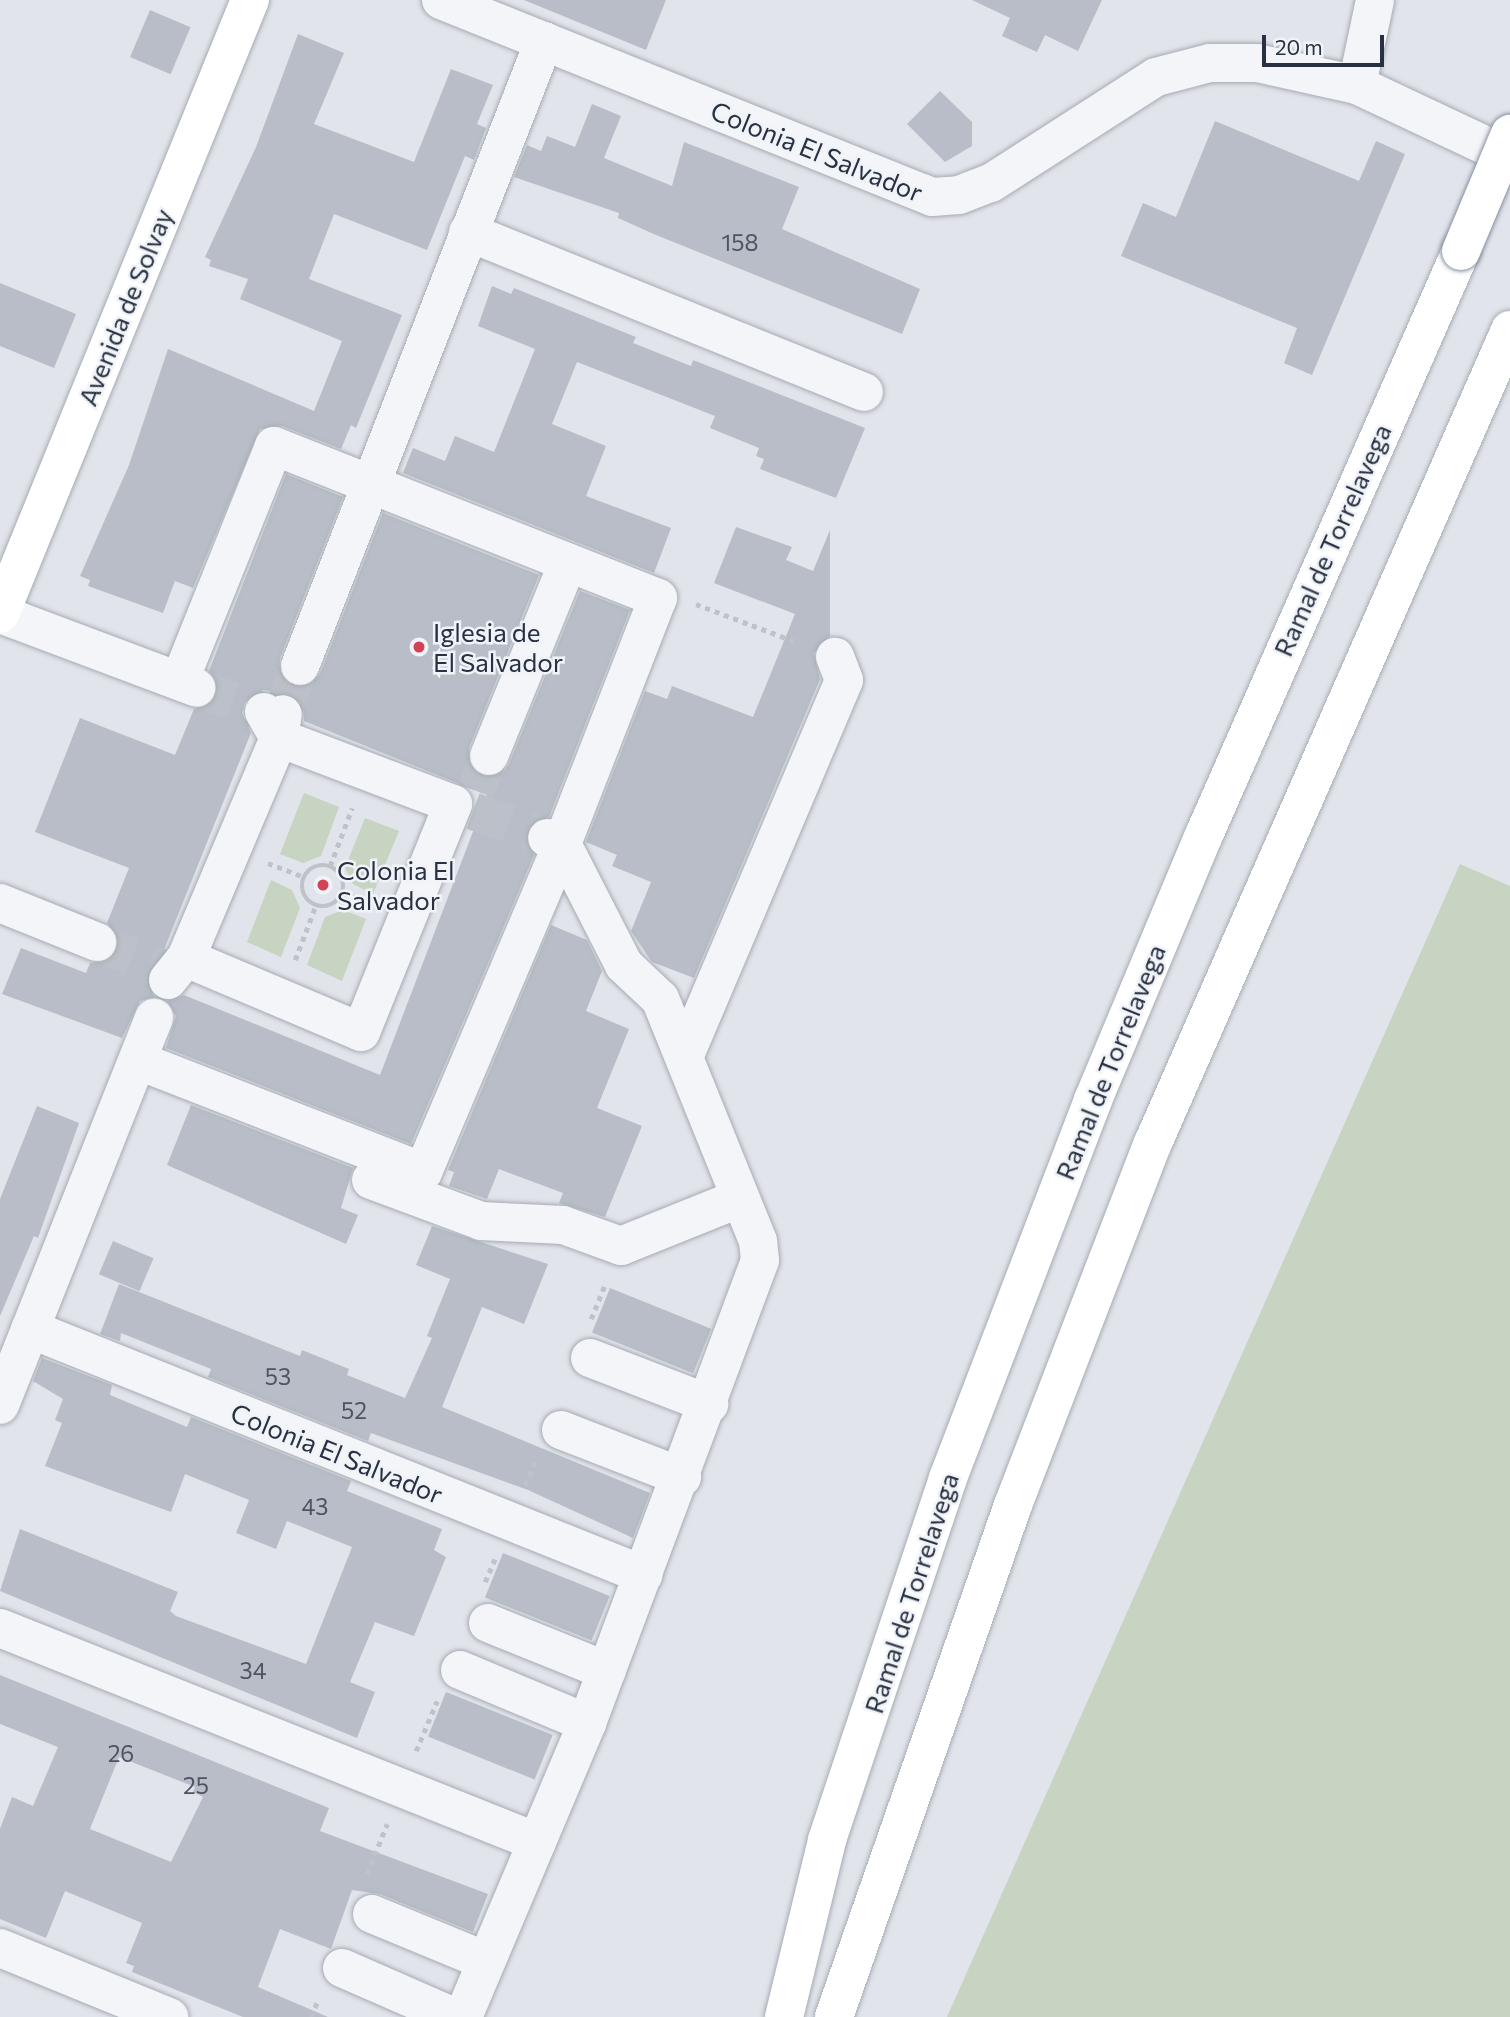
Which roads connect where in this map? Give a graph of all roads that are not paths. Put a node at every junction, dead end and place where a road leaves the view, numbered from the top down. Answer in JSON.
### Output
{"nodes":[{"id":1,"x":250,"y":0,"type":"edge"},
{"id":2,"x":441,"y":0,"type":"edge"},
{"id":3,"x":1375,"y":0,"type":"edge"},
{"id":4,"x":544,"y":41,"type":"junction"},
{"id":5,"x":1357,"y":85,"type":"junction"},
{"id":6,"x":1510,"y":134,"type":"edge"},
{"id":7,"x":1510,"y":157,"type":"edge"},
{"id":8,"x":468,"y":232,"type":"junction"},
{"id":9,"x":1510,"y":330,"type":"edge"},
{"id":10,"x":864,"y":392,"type":"dead end"},
{"id":11,"x":370,"y":482,"type":"junction"},
{"id":12,"x":568,"y":562,"type":"junction"},
{"id":13,"x":0,"y":614,"type":"edge"},
{"id":14,"x":835,"y":657,"type":"road end"},
{"id":15,"x":300,"y":666,"type":"tunnel mouth"},
{"id":16,"x":489,"y":756,"type":"tunnel mouth"},
{"id":17,"x":554,"y":841,"type":"junction"},
{"id":18,"x":0,"y":902,"type":"edge"},
{"id":19,"x":97,"y":942,"type":"tunnel mouth"},
{"id":20,"x":280,"y":998,"type":"joint"},
{"id":21,"x":154,"y":1018,"type":"dead end"},
{"id":22,"x":685,"y":1055,"type":"junction"},
{"id":23,"x":134,"y":1071,"type":"junction"},
{"id":24,"x":738,"y":1199,"type":"junction"},
{"id":25,"x":30,"y":1329,"type":"junction"},
{"id":26,"x":590,"y":1358,"type":"dead end"},
{"id":27,"x":709,"y":1404,"type":"junction"},
{"id":28,"x":0,"y":1405,"type":"edge"},
{"id":29,"x":561,"y":1430,"type":"dead end"},
{"id":30,"x":682,"y":1477,"type":"junction"},
{"id":31,"x":1013,"y":1505,"type":"junction"},
{"id":32,"x":644,"y":1575,"type":"junction"},
{"id":33,"x":488,"y":1623,"type":"dead end"},
{"id":34,"x":0,"y":1628,"type":"edge"},
{"id":35,"x":460,"y":1670,"type":"dead end"},
{"id":36,"x":607,"y":1671,"type":"junction"},
{"id":37,"x":587,"y":1723,"type":"junction"},
{"id":38,"x":827,"y":1840,"type":"junction"},
{"id":39,"x":537,"y":1842,"type":"junction"},
{"id":40,"x":372,"y":1914,"type":"dead end"},
{"id":41,"x":0,"y":1948,"type":"edge"},
{"id":42,"x":486,"y":1961,"type":"junction"},
{"id":43,"x":342,"y":1968,"type":"dead end"},
{"id":44,"x":169,"y":2017,"type":"edge"},
{"id":45,"x":454,"y":2017,"type":"edge"},
{"id":46,"x":463,"y":2017,"type":"edge"},
{"id":47,"x":761,"y":2017,"type":"edge"},
{"id":48,"x":784,"y":2017,"type":"edge"},
{"id":49,"x":834,"y":2017,"type":"edge"},
{"id":50,"x":851,"y":2017,"type":"edge"}],
"edges":[{"from":1,"to":13,"type":"highway","name":"Avenida de Solvay"},
{"from":2,"to":4,"type":"street","name":"Colonia El Salvador"},
{"from":3,"to":5,"type":"street"},
{"from":4,"to":5,"type":"street","name":"Colonia El Salvador"},
{"from":4,"to":8,"type":"street"},
{"from":5,"to":7,"type":"street","name":"Colonia El Salvador"},
{"from":6,"to":38,"type":"highway","name":"Ramal de Torrelavega","bridge":true},
{"from":8,"to":10,"type":"street"},
{"from":8,"to":11,"type":"street"},
{"from":9,"to":31,"type":"highway"},
{"from":11,"to":12,"type":"street"},
{"from":11,"to":13,"type":"street"},
{"from":11,"to":15,"type":"street"},
{"from":12,"to":16,"type":"street"},
{"from":12,"to":17,"type":"street"},
{"from":14,"to":22,"type":"street"},
{"from":17,"to":22,"type":"street"},
{"from":17,"to":23,"type":"street"},
{"from":18,"to":19,"type":"street"},
{"from":20,"to":20,"type":"street"},
{"from":21,"to":23,"type":"street"},
{"from":22,"to":24,"type":"street"},
{"from":23,"to":24,"type":"street"},
{"from":23,"to":25,"type":"street"},
{"from":24,"to":27,"type":"street"},
{"from":25,"to":28,"type":"street"},
{"from":25,"to":32,"type":"street","name":"Colonia El Salvador"},
{"from":26,"to":27,"type":"street"},
{"from":27,"to":30,"type":"street"},
{"from":29,"to":30,"type":"street"},
{"from":30,"to":32,"type":"street"},
{"from":31,"to":49,"type":"highway"},
{"from":31,"to":50,"type":"highway"},
{"from":32,"to":36,"type":"street"},
{"from":33,"to":36,"type":"street"},
{"from":34,"to":39,"type":"street"},
{"from":35,"to":37,"type":"street"},
{"from":36,"to":37,"type":"street"},
{"from":37,"to":39,"type":"street"},
{"from":38,"to":47,"type":"highway"},
{"from":38,"to":48,"type":"highway","name":"Ramal de Torrelavega"},
{"from":39,"to":42,"type":"street"},
{"from":40,"to":42,"type":"street"},
{"from":41,"to":44,"type":"street"},
{"from":42,"to":46,"type":"street"},
{"from":43,"to":45,"type":"street"}]}
